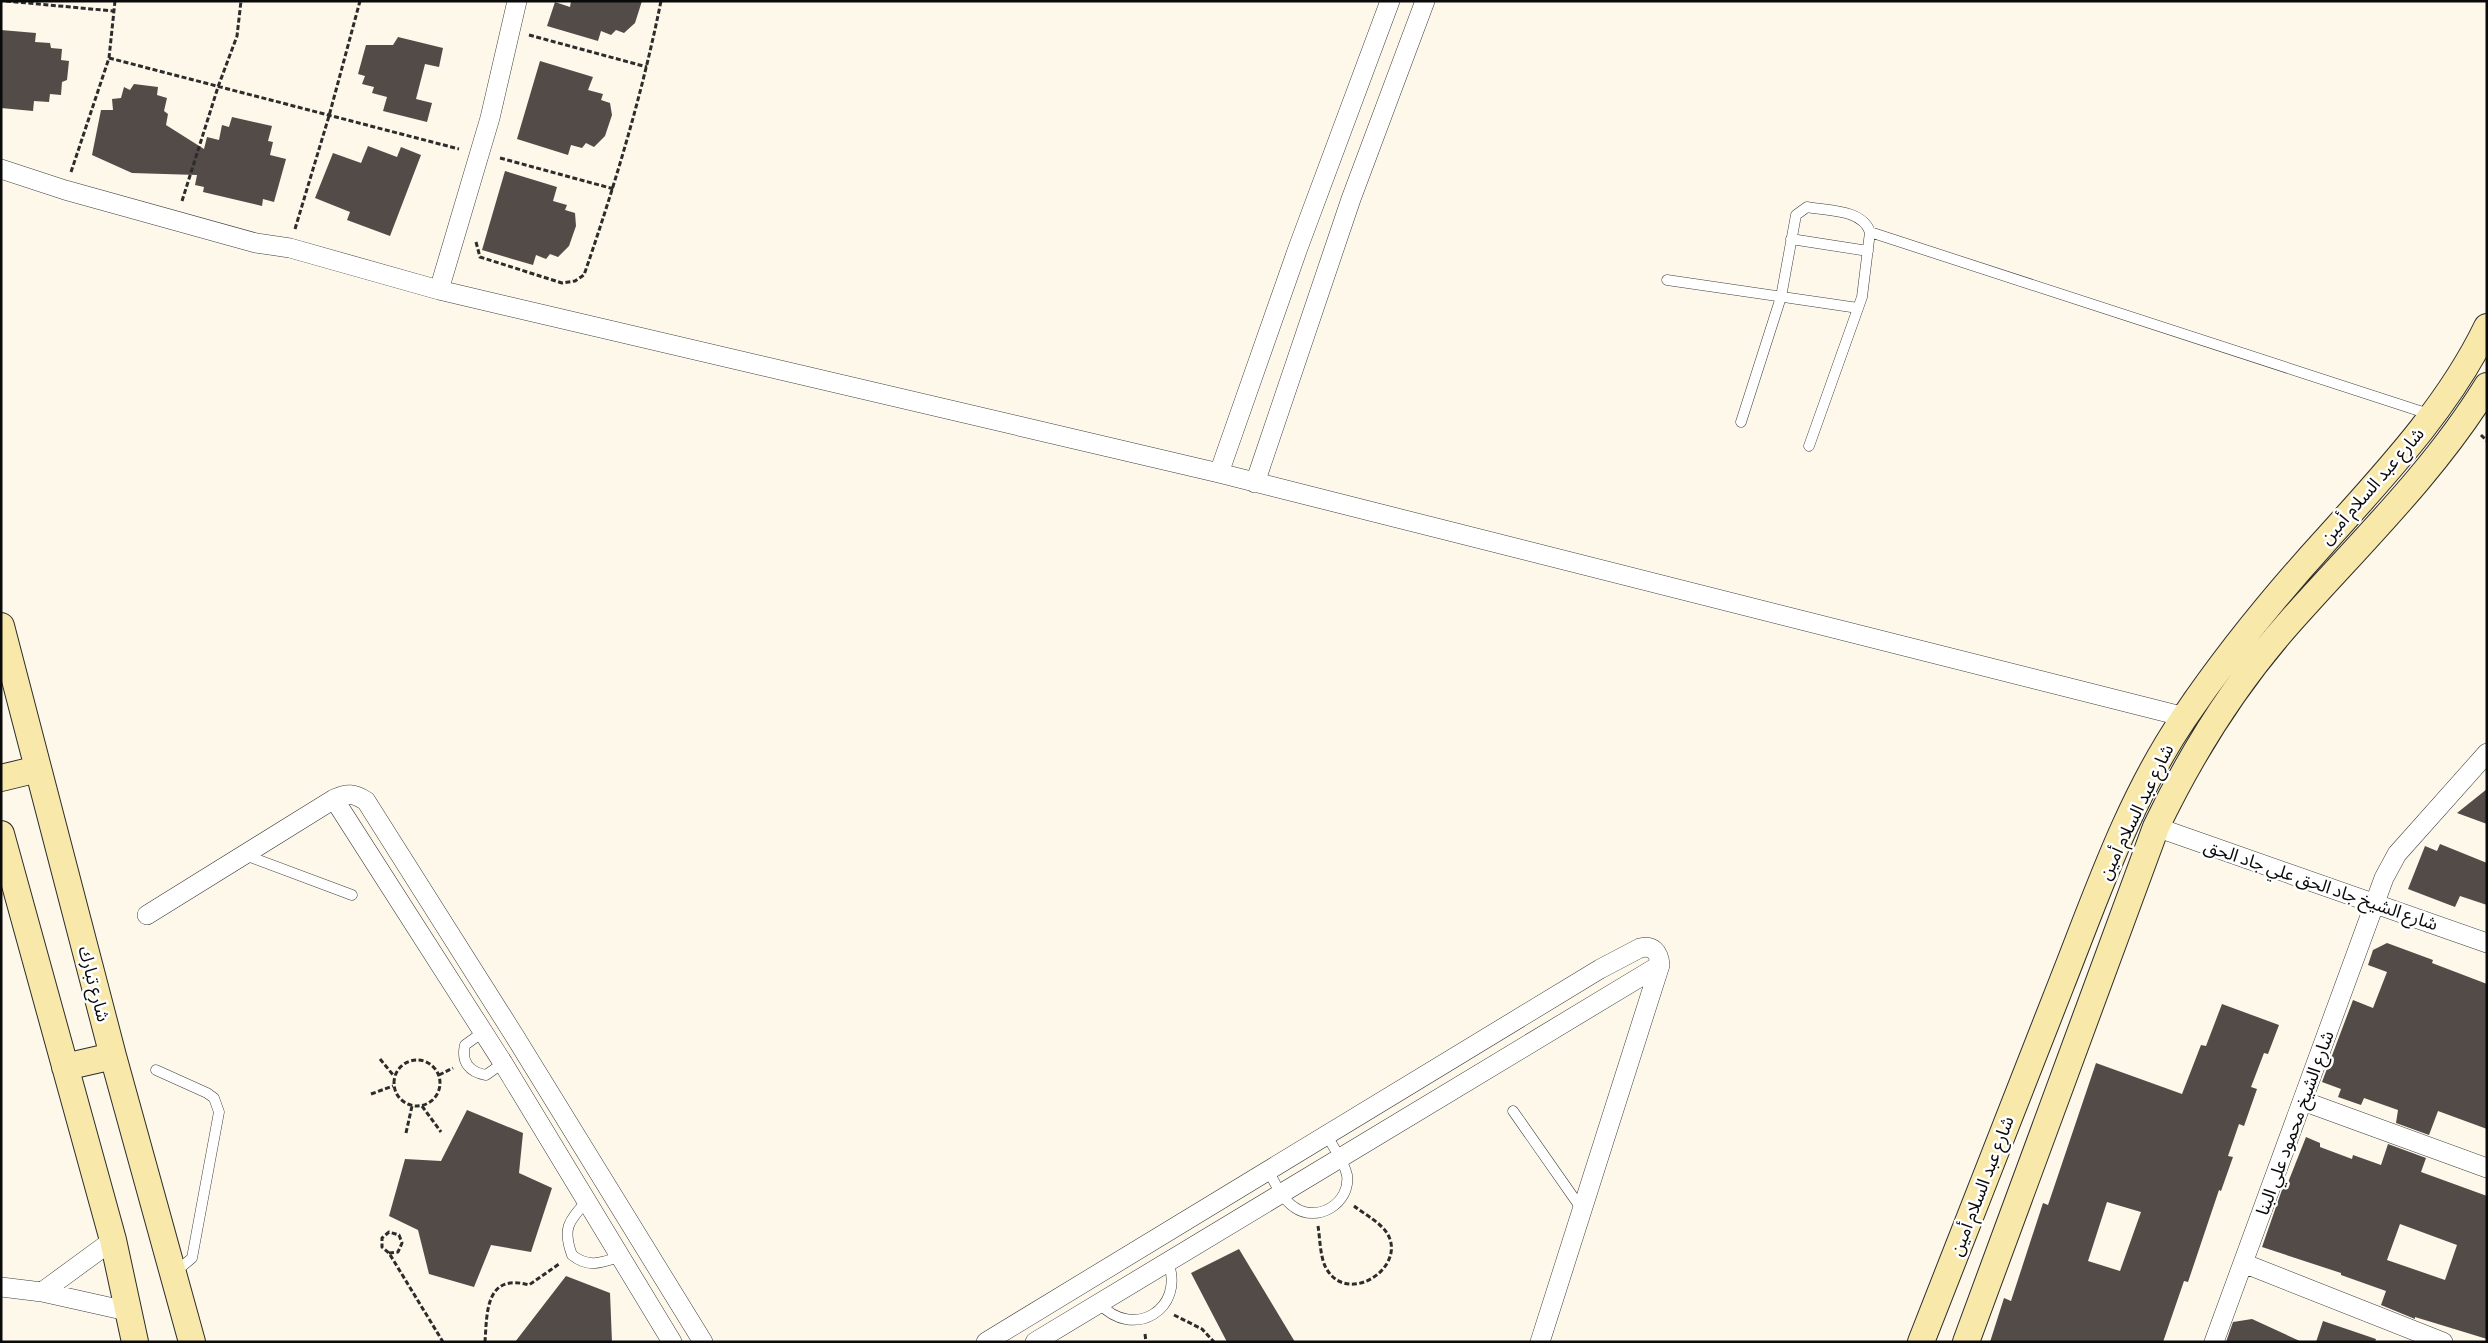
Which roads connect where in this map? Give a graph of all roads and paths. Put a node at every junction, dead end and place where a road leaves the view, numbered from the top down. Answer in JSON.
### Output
{"nodes":[{"id":1,"x":6,"y":1,"type":"edge"},
{"id":2,"x":115,"y":1,"type":"edge"},
{"id":3,"x":241,"y":1,"type":"edge"},
{"id":4,"x":360,"y":1,"type":"edge"},
{"id":5,"x":517,"y":1,"type":"edge"},
{"id":6,"x":661,"y":1,"type":"edge"},
{"id":7,"x":1390,"y":1,"type":"edge"},
{"id":8,"x":1425,"y":1,"type":"edge"},
{"id":9,"x":114,"y":11,"type":"junction"},
{"id":10,"x":511,"y":30,"type":"junction"},
{"id":11,"x":109,"y":58,"type":"junction"},
{"id":12,"x":647,"y":67,"type":"junction"},
{"id":13,"x":218,"y":87,"type":"junction"},
{"id":14,"x":330,"y":116,"type":"junction"},
{"id":15,"x":479,"y":154,"type":"junction"},
{"id":16,"x":495,"y":166,"type":"dead end"},
{"id":17,"x":1,"y":169,"type":"edge"},
{"id":18,"x":614,"y":189,"type":"junction"},
{"id":19,"x":65,"y":190,"type":"junction"},
{"id":20,"x":176,"y":221,"type":"junction"},
{"id":21,"x":1870,"y":232,"type":"junction"},
{"id":22,"x":474,"y":237,"type":"dead end"},
{"id":23,"x":1791,"y":239,"type":"junction"},
{"id":24,"x":290,"y":248,"type":"junction"},
{"id":25,"x":1868,"y":251,"type":"junction"},
{"id":26,"x":1667,"y":280,"type":"dead end"},
{"id":27,"x":439,"y":290,"type":"junction"},
{"id":28,"x":1782,"y":297,"type":"junction"},
{"id":29,"x":1858,"y":308,"type":"junction"},
{"id":30,"x":2487,"y":327,"type":"edge"},
{"id":31,"x":2487,"y":386,"type":"edge"},
{"id":32,"x":2432,"y":415,"type":"junction"},
{"id":33,"x":1741,"y":422,"type":"dead end"},
{"id":34,"x":1809,"y":446,"type":"dead end"},
{"id":35,"x":1219,"y":473,"type":"junction"},
{"id":36,"x":1255,"y":483,"type":"junction"},
{"id":37,"x":1,"y":626,"type":"edge"},
{"id":38,"x":2184,"y":717,"type":"junction"},
{"id":39,"x":2487,"y":753,"type":"edge"},
{"id":40,"x":38,"y":769,"type":"junction"},
{"id":41,"x":1,"y":778,"type":"edge"},
{"id":42,"x":334,"y":799,"type":"junction"},
{"id":43,"x":2156,"y":827,"type":"junction"},
{"id":44,"x":1,"y":834,"type":"edge"},
{"id":45,"x":245,"y":854,"type":"junction"},
{"id":46,"x":7,"y":874,"type":"edge"},
{"id":47,"x":352,"y":895,"type":"dead end"},
{"id":48,"x":2375,"y":904,"type":"junction"},
{"id":49,"x":147,"y":915,"type":"dead end"},
{"id":50,"x":2487,"y":943,"type":"edge"},
{"id":51,"x":1660,"y":965,"type":"junction"},
{"id":52,"x":483,"y":1032,"type":"junction"},
{"id":53,"x":113,"y":1056,"type":"junction"},
{"id":54,"x":380,"y":1059,"type":"dead end"},
{"id":55,"x":503,"y":1063,"type":"junction"},
{"id":56,"x":65,"y":1067,"type":"junction"},
{"id":57,"x":156,"y":1070,"type":"dead end"},
{"id":58,"x":394,"y":1076,"type":"junction"},
{"id":59,"x":393,"y":1086,"type":"junction"},
{"id":60,"x":371,"y":1094,"type":"dead end"},
{"id":61,"x":2303,"y":1101,"type":"junction"},
{"id":62,"x":412,"y":1106,"type":"junction"},
{"id":63,"x":422,"y":1106,"type":"junction"},
{"id":64,"x":1513,"y":1111,"type":"dead end"},
{"id":65,"x":441,"y":1132,"type":"dead end"},
{"id":66,"x":406,"y":1133,"type":"dead end"},
{"id":67,"x":1326,"y":1134,"type":"junction"},
{"id":68,"x":1340,"y":1158,"type":"junction"},
{"id":69,"x":2487,"y":1168,"type":"edge"},
{"id":70,"x":1268,"y":1170,"type":"junction"},
{"id":71,"x":1281,"y":1193,"type":"junction"},
{"id":72,"x":1342,"y":1198,"type":"junction"},
{"id":73,"x":586,"y":1202,"type":"junction"},
{"id":74,"x":1582,"y":1211,"type":"junction"},
{"id":75,"x":1315,"y":1213,"type":"junction"},
{"id":76,"x":113,"y":1240,"type":"junction"},
{"id":77,"x":389,"y":1253,"type":"junction"},
{"id":78,"x":572,"y":1255,"type":"junction"},
{"id":79,"x":619,"y":1257,"type":"junction"},
{"id":80,"x":1168,"y":1262,"type":"junction"},
{"id":81,"x":2243,"y":1263,"type":"junction"},
{"id":82,"x":174,"y":1274,"type":"junction"},
{"id":83,"x":1,"y":1286,"type":"edge"},
{"id":84,"x":42,"y":1292,"type":"junction"},
{"id":85,"x":1099,"y":1303,"type":"junction"},
{"id":86,"x":1161,"y":1308,"type":"junction"},
{"id":87,"x":127,"y":1311,"type":"junction"},
{"id":88,"x":135,"y":1342,"type":"edge"},
{"id":89,"x":192,"y":1342,"type":"edge"},
{"id":90,"x":443,"y":1342,"type":"edge"},
{"id":91,"x":485,"y":1342,"type":"edge"},
{"id":92,"x":672,"y":1342,"type":"edge"},
{"id":93,"x":703,"y":1342,"type":"edge"},
{"id":94,"x":986,"y":1342,"type":"edge"},
{"id":95,"x":1035,"y":1342,"type":"edge"},
{"id":96,"x":1214,"y":1342,"type":"edge"},
{"id":97,"x":1540,"y":1342,"type":"edge"},
{"id":98,"x":1921,"y":1342,"type":"edge"},
{"id":99,"x":1966,"y":1342,"type":"edge"},
{"id":100,"x":2214,"y":1342,"type":"edge"},
{"id":101,"x":2443,"y":1342,"type":"edge"}],
"edges":[{"from":1,"to":9,"type":"path"},
{"from":2,"to":9,"type":"path"},
{"from":3,"to":13,"type":"path"},
{"from":4,"to":14,"type":"path"},
{"from":5,"to":10,"type":"street"},
{"from":6,"to":12,"type":"path"},
{"from":7,"to":35,"type":"street"},
{"from":8,"to":36,"type":"street"},
{"from":9,"to":11,"type":"path"},
{"from":10,"to":12,"type":"path"},
{"from":10,"to":15,"type":"street"},
{"from":11,"to":13,"type":"path"},
{"from":11,"to":19,"type":"path"},
{"from":12,"to":18,"type":"path"},
{"from":13,"to":14,"type":"path"},
{"from":13,"to":20,"type":"path"},
{"from":14,"to":15,"type":"path"},
{"from":14,"to":24,"type":"path"},
{"from":15,"to":27,"type":"street"},
{"from":16,"to":18,"type":"path"},
{"from":17,"to":19,"type":"street"},
{"from":18,"to":22,"type":"path"},
{"from":19,"to":20,"type":"street"},
{"from":20,"to":24,"type":"street"},
{"from":21,"to":23,"type":"lane"},
{"from":21,"to":25,"type":"lane"},
{"from":21,"to":32,"type":"lane"},
{"from":23,"to":25,"type":"lane"},
{"from":23,"to":28,"type":"lane"},
{"from":24,"to":27,"type":"street"},
{"from":25,"to":29,"type":"lane"},
{"from":26,"to":28,"type":"lane"},
{"from":27,"to":35,"type":"street"},
{"from":28,"to":29,"type":"lane"},
{"from":28,"to":33,"type":"lane"},
{"from":29,"to":34,"type":"lane"},
{"from":30,"to":32,"type":"street","name":"شارع عبد السلام أمين"},
{"from":31,"to":43,"type":"street","name":"شارع عبد السلام أمين"},
{"from":32,"to":38,"type":"street","name":"شارع عبد السلام أمين"},
{"from":35,"to":36,"type":"street"},
{"from":36,"to":38,"type":"street"},
{"from":37,"to":40,"type":"street","name":"شارع تبارك"},
{"from":38,"to":98,"type":"street","name":"شارع عبد السلام أمين"},
{"from":39,"to":48,"type":"street","name":"شارع الشيخ محمود علي البنا"},
{"from":40,"to":41,"type":"street"},
{"from":40,"to":53,"type":"street","name":"شارع تبارك"},
{"from":42,"to":45,"type":"street"},
{"from":42,"to":52,"type":"street"},
{"from":42,"to":93,"type":"street"},
{"from":43,"to":48,"type":"street","name":"شارع الشيخ جاد الحق علي جاد الحق"},
{"from":43,"to":99,"type":"street","name":"شارع عبد السلام أمين"},
{"from":44,"to":46,"type":"street"},
{"from":45,"to":47,"type":"lane"},
{"from":45,"to":49,"type":"street"},
{"from":46,"to":56,"type":"street"},
{"from":48,"to":50,"type":"street","name":"شارع الشيخ جاد الحق علي جاد الحق"},
{"from":48,"to":61,"type":"street","name":"شارع الشيخ محمود علي البنا"},
{"from":51,"to":67,"type":"street"},
{"from":51,"to":68,"type":"street"},
{"from":51,"to":74,"type":"street"},
{"from":52,"to":55,"type":"street"},
{"from":52,"to":55,"type":"lane"},
{"from":53,"to":56,"type":"street"},
{"from":53,"to":82,"type":"street","name":"شارع تبارك"},
{"from":54,"to":58,"type":"path"},
{"from":55,"to":73,"type":"street"},
{"from":56,"to":76,"type":"street"},
{"from":57,"to":82,"type":"lane"},
{"from":58,"to":59,"type":"path"},
{"from":58,"to":63,"type":"path"},
{"from":59,"to":60,"type":"path"},
{"from":59,"to":62,"type":"path"},
{"from":61,"to":69,"type":"street"},
{"from":61,"to":81,"type":"street","name":"شارع الشيخ محمود علي البنا"},
{"from":62,"to":63,"type":"path"},
{"from":62,"to":66,"type":"path"},
{"from":63,"to":65,"type":"path"},
{"from":64,"to":74,"type":"lane"},
{"from":67,"to":68,"type":"lane"},
{"from":67,"to":70,"type":"street"},
{"from":68,"to":71,"type":"street"},
{"from":68,"to":72,"type":"lane"},
{"from":70,"to":71,"type":"lane"},
{"from":70,"to":94,"type":"street"},
{"from":71,"to":75,"type":"lane"},
{"from":71,"to":80,"type":"street"},
{"from":72,"to":75,"type":"lane"},
{"from":72,"to":75,"type":"path"},
{"from":73,"to":78,"type":"lane"},
{"from":73,"to":79,"type":"street"},
{"from":74,"to":97,"type":"street"},
{"from":76,"to":84,"type":"street"},
{"from":76,"to":87,"type":"street"},
{"from":77,"to":77,"type":"path"},
{"from":77,"to":90,"type":"path"},
{"from":78,"to":79,"type":"lane"},
{"from":78,"to":91,"type":"path"},
{"from":79,"to":92,"type":"street"},
{"from":80,"to":85,"type":"street"},
{"from":80,"to":86,"type":"lane"},
{"from":81,"to":100,"type":"street","name":"شارع الشيخ محمود علي البنا"},
{"from":81,"to":101,"type":"street"},
{"from":82,"to":89,"type":"street","name":"شارع تبارك"},
{"from":83,"to":84,"type":"street"},
{"from":84,"to":87,"type":"street"},
{"from":85,"to":86,"type":"lane"},
{"from":85,"to":95,"type":"street"},
{"from":86,"to":96,"type":"path"},
{"from":87,"to":88,"type":"street"}]}
